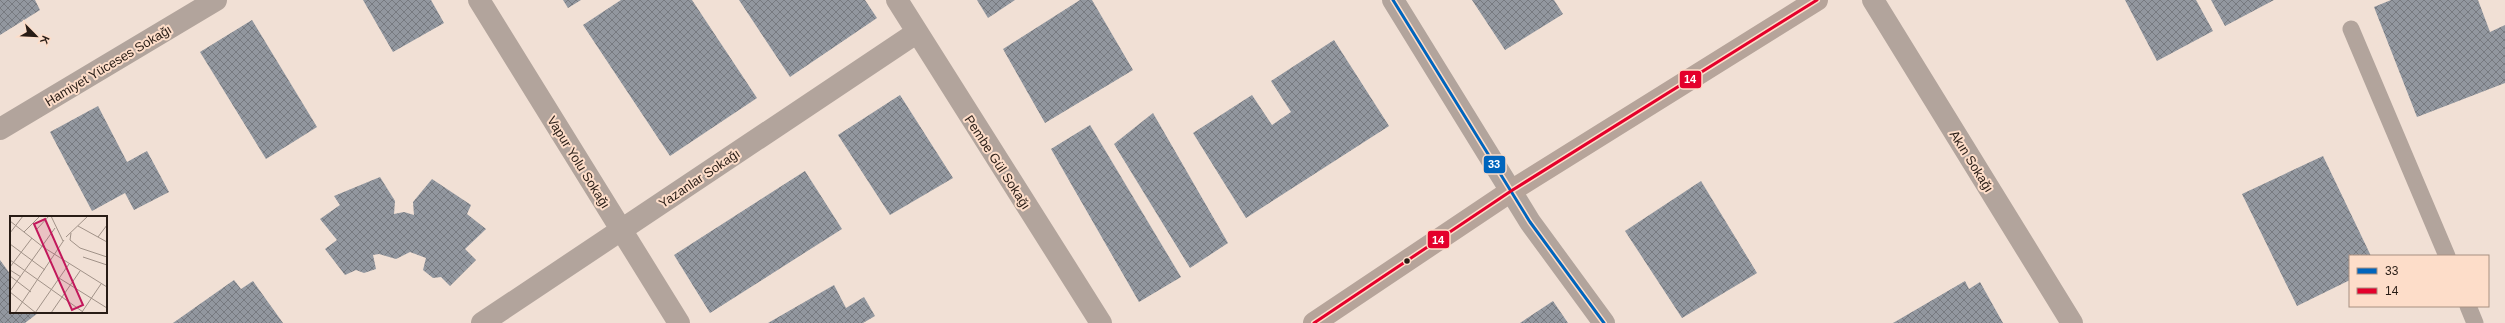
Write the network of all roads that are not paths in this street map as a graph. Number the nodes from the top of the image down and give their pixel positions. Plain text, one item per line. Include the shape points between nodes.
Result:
1 (216, 0) edge
2 (479, 0) edge
3 (897, 0) edge
4 (1394, 0) edge
5 (1816, 0) edge
6 (1873, 0) edge
7 (2350, 29) dead end
8 (916, 33) junction
9 (0, 129) edge
10 (1511, 191) junction
11 (621, 230) junction
12 (2447, 255) edge
13 (2468, 307) edge
14 (482, 323) edge
15 (679, 323) edge
16 (1101, 323) edge
17 (1314, 323) edge
18 (1604, 323) edge
19 (2072, 323) edge
20 (2475, 323) edge

1 - 9 street, Hamiyet Yüceses Sokağı
2 - 11 street, Vapur Yolu Sokağı
3 - 8 street, Pembe Gül Sokağı
4 - 10 street
5 - 10 main road
6 - 19 street, Akın Sokağı
7 - 12 lane
8 - 11 street, Yazanlar Sokağı
8 - 16 street, Pembe Gül Sokağı
10 - 17 main road
10 - 18 street via 1530,222
11 - 14 street, Yazanlar Sokağı
11 - 15 street, Vapur Yolu Sokağı
13 - 20 lane

